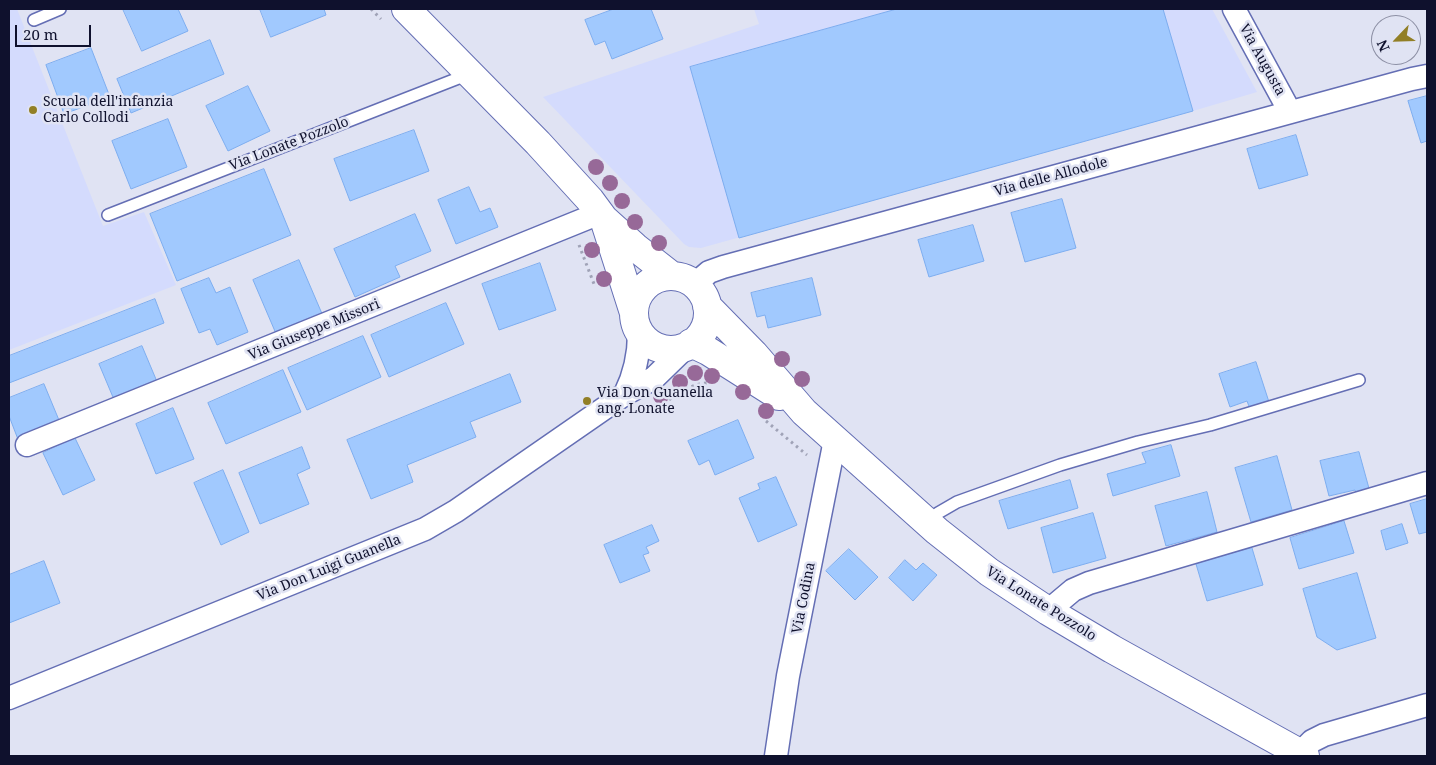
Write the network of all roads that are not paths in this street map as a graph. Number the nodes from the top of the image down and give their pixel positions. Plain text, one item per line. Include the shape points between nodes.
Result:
1 (60, 9) edge
2 (406, 9) edge
3 (1234, 9) edge
4 (34, 20) dead end
5 (1422, 72) edge
6 (470, 74) junction
7 (1290, 112) junction
8 (108, 215) dead end
9 (602, 216) junction
10 (691, 289) junction
11 (636, 323) junction
12 (688, 345) junction
13 (1359, 380) dead end
14 (625, 394) junction
15 (804, 412) junction
16 (835, 440) junction
17 (28, 445) dead end
18 (1427, 483) edge
19 (928, 523) junction
20 (1048, 611) junction
21 (9, 698) edge
22 (1427, 705) edge
23 (774, 755) edge
24 (1303, 755) edge

1 - 4 lane
2 - 6 street
3 - 7 street, Via Augusta
5 - 7 street, Via delle Allodole
6 - 8 lane, Via Lonate Pozzolo
6 - 9 street via 545,150
7 - 10 street, Via delle Allodole via 723,267 709,272
9 - 10 street via 635,247
9 - 11 street
9 - 17 street, Via Giuseppe Missori
10 - 11 street via 660,277 650,282 636,300
10 - 12 street via 708,318 704,330
10 - 15 street
11 - 12 street via 650,344 674,350
11 - 14 street via 636,367
12 - 14 street, Via Don Luigi Guanella via 654,378
12 - 15 street via 708,351
13 - 19 lane via 1210,425 1060,465 952,504
14 - 21 street, Via Don Luigi Guanella via 425,529
15 - 16 street, Via Lonate Pozzolo
16 - 19 street, Via Lonate Pozzolo
16 - 23 street, Via Codina
18 - 20 street via 1089,582 1073,590
19 - 20 street, Via Lonate Pozzolo via 989,572
20 - 24 street, Via Lonate Pozzolo
22 - 24 street via 1324,735 1312,741

